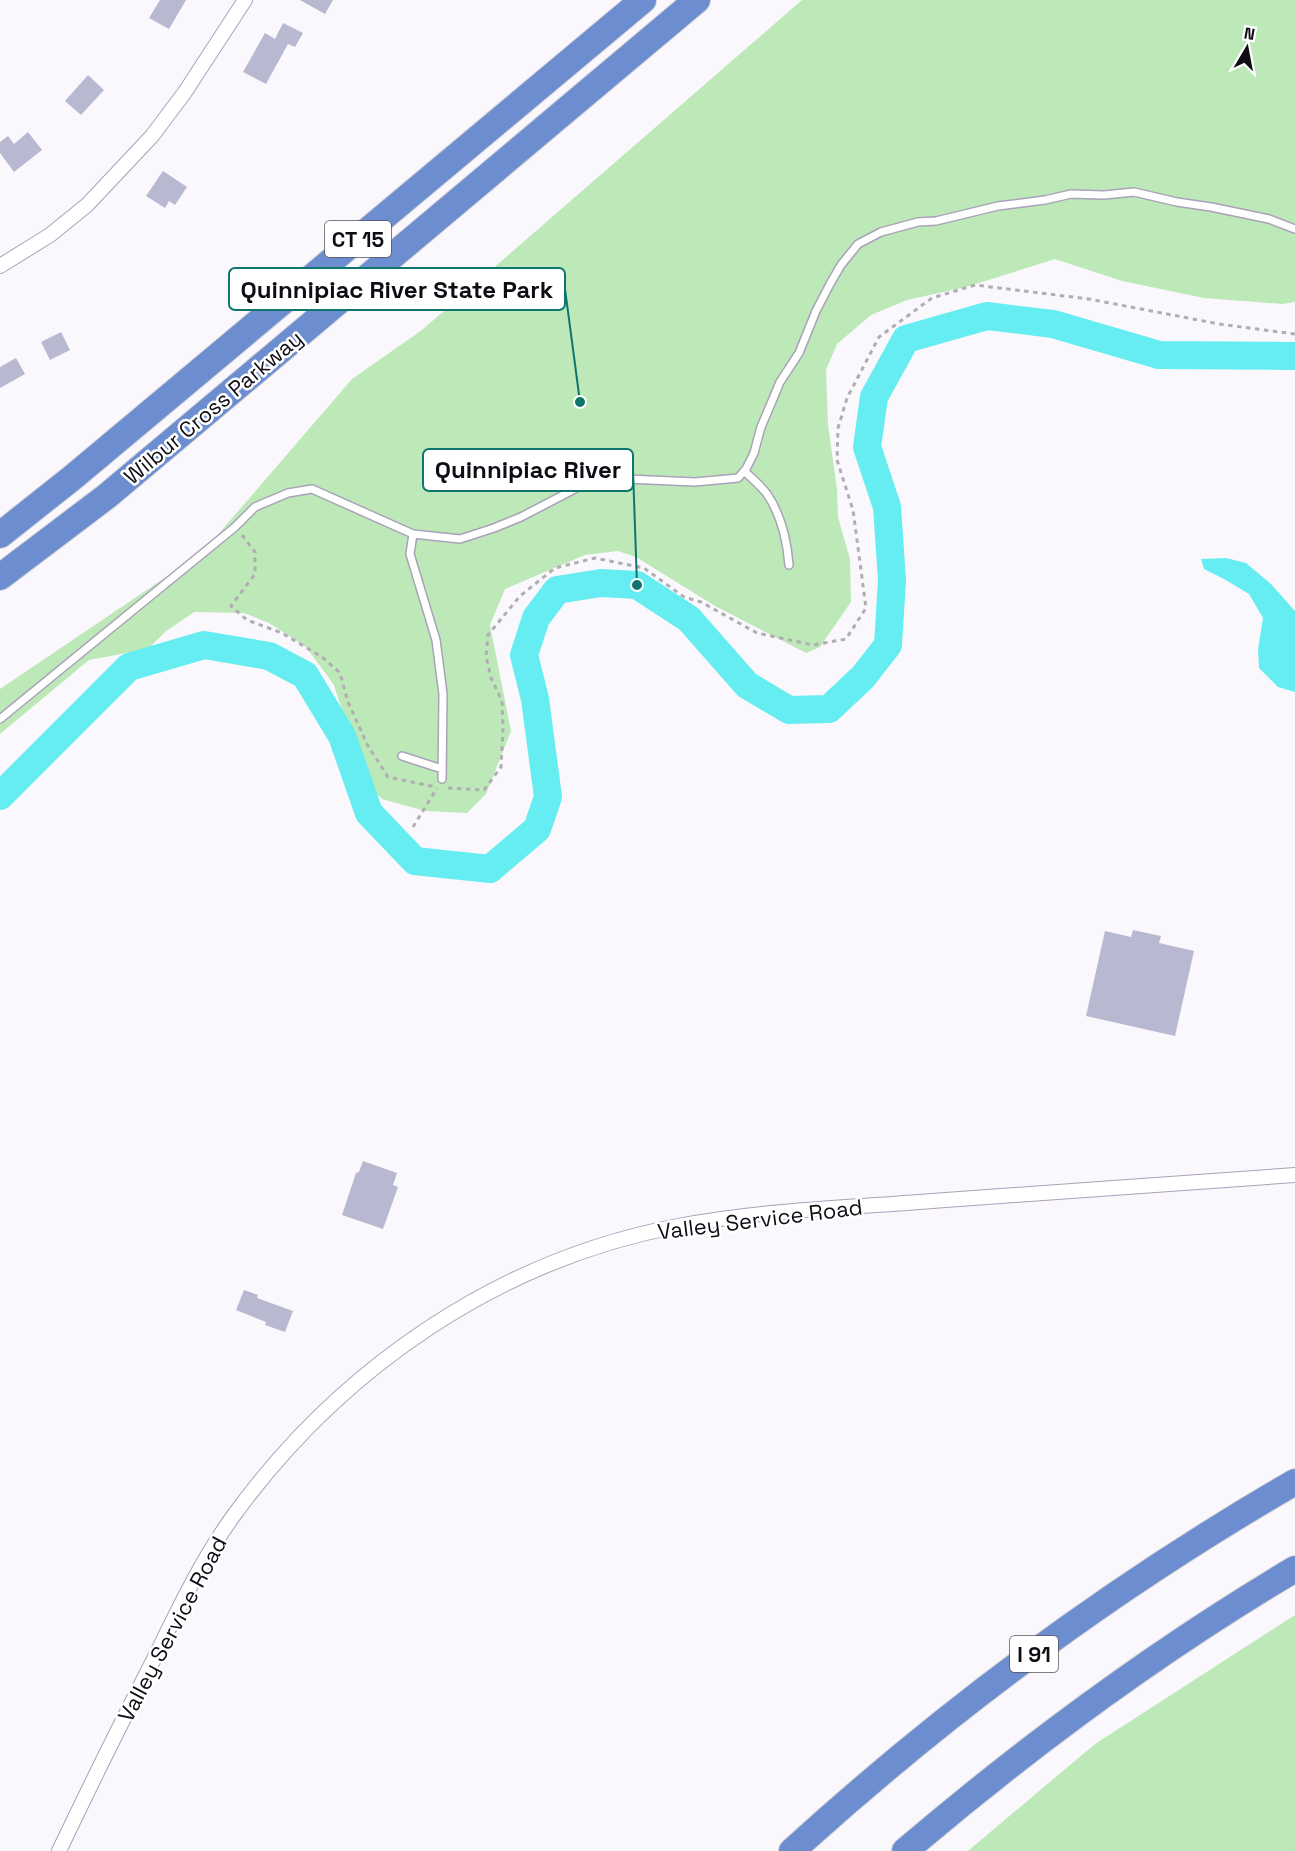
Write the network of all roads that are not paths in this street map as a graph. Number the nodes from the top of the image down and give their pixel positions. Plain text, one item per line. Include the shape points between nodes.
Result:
1 (244, 0) edge
2 (643, 0) edge
3 (697, 0) edge
4 (1295, 229) edge
5 (0, 266) edge
6 (744, 471) junction
7 (413, 534) junction
8 (0, 535) edge
9 (789, 565) dead end
10 (0, 577) edge
11 (0, 719) edge
12 (402, 756) dead end
13 (442, 769) junction
14 (442, 779) road end
15 (1295, 1175) edge
16 (1295, 1482) edge
17 (1295, 1569) edge
18 (58, 1851) edge
19 (792, 1851) edge
20 (905, 1851) edge

1 - 5 street via 152,136 87,205 50,235
2 - 8 highway, Wilbur Cross Parkway / CT 15
3 - 10 highway, Wilbur Cross Parkway / CT 15 via 107,496
4 - 6 lane via 1269,219 1134,192 1071,194 881,232 858,244 830,284 799,353 780,382
6 - 7 lane via 738,478 721,481 605,478 590,481 521,517 460,539
6 - 9 lane via 767,493 780,518
7 - 11 lane via 312,489 255,507
7 - 13 lane via 410,554 439,659 444,717
12 - 13 lane
13 - 14 lane
15 - 18 street, Valley Service Road via 702,1221 601,1245 532,1271 475,1299 409,1340 355,1382 307,1428 246,1500 196,1575
16 - 19 highway, I 91 via 1172,1558 1021,1664 898,1760
17 - 20 highway via 1214,1619 1076,1715

